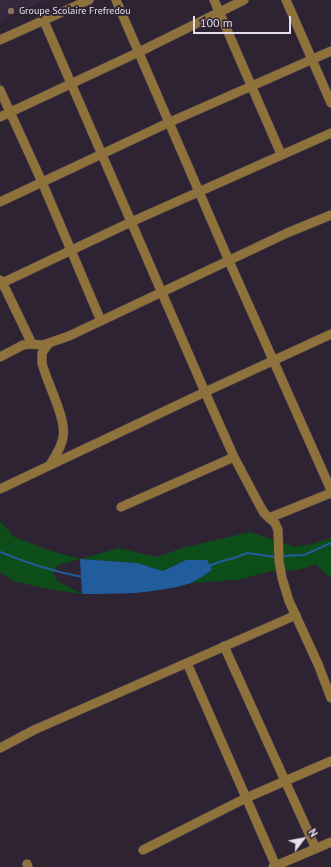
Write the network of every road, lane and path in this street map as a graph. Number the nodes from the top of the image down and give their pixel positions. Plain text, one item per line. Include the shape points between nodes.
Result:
1 (89, 0) edge
2 (116, 0) edge
3 (214, 0) edge
4 (244, 0) edge
5 (286, 0) edge
6 (219, 12) junction
7 (44, 21) junction
8 (0, 40) edge
9 (331, 51) edge
10 (139, 52) junction
11 (312, 59) junction
12 (72, 83) junction
13 (251, 87) junction
14 (0, 90) edge
15 (331, 103) edge
16 (10, 112) junction
17 (0, 117) edge
18 (170, 122) junction
19 (331, 132) edge
20 (102, 154) junction
21 (281, 154) junction
22 (42, 182) junction
23 (199, 192) junction
24 (0, 202) edge
25 (331, 216) edge
26 (131, 222) junction
27 (72, 250) junction
28 (229, 261) junction
29 (1, 282) edge
30 (161, 292) junction
31 (102, 321) junction
32 (331, 334) edge
33 (49, 343) junction
34 (32, 344) junction
35 (0, 356) edge
36 (274, 359) junction
37 (205, 392) junction
38 (234, 458) junction
39 (50, 465) junction
40 (0, 489) edge
41 (331, 491) edge
42 (121, 507) dead end
43 (269, 518) junction
44 (296, 614) junction
45 (224, 646) junction
46 (187, 663) junction
47 (331, 698) edge
48 (0, 748) edge
49 (331, 761) edge
50 (286, 781) junction
51 (246, 798) junction
52 (331, 842) edge
53 (316, 849) junction
54 (143, 850) dead end
55 (274, 866) edge

1 - 7 street
2 - 10 street
3 - 6 street
4 - 6 street
5 - 11 street
6 - 10 street
6 - 13 street
7 - 8 street
7 - 12 street
9 - 11 street
10 - 12 street
10 - 18 street
11 - 13 street
11 - 15 street
12 - 16 street
12 - 20 street
13 - 18 street
13 - 21 street
14 - 16 street
16 - 17 street
16 - 22 street
18 - 20 street
18 - 23 street
19 - 21 street
20 - 22 street
20 - 26 street
21 - 23 street
22 - 24 street
22 - 27 street
23 - 26 street
23 - 28 street
25 - 28 street
26 - 27 street
26 - 30 street
27 - 29 street
27 - 31 street
28 - 30 street
28 - 36 street
29 - 34 street
30 - 31 street
30 - 37 street
31 - 33 street
32 - 36 street
33 - 34 street
33 - 39 street via 42,353 42,363 64,435
34 - 35 street via 23,345
36 - 37 street
36 - 41 street
37 - 38 street
37 - 39 street
38 - 42 street
38 - 43 street
39 - 40 street
41 - 43 street
43 - 44 street via 278,530 282,578
44 - 45 street
44 - 47 street
45 - 46 street
45 - 50 street
46 - 48 street via 34,730
46 - 51 street
49 - 50 street
50 - 51 street
50 - 53 street
51 - 54 street
51 - 55 street
52 - 53 street
53 - 55 street

